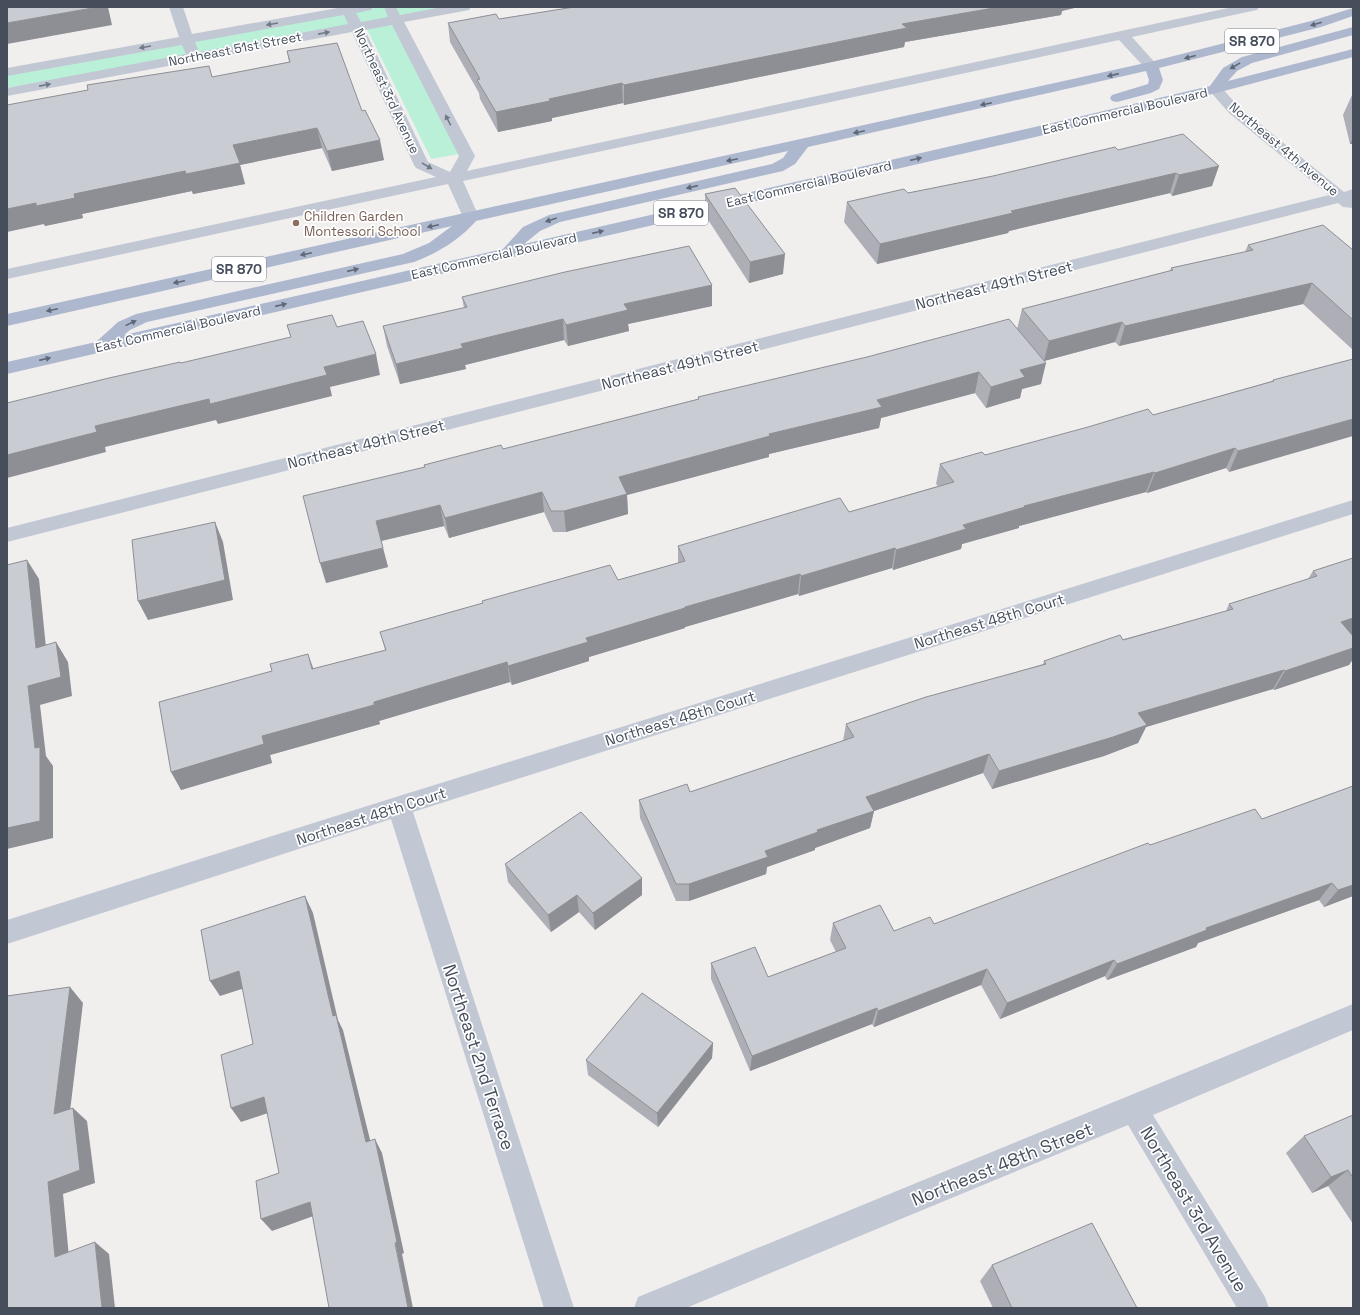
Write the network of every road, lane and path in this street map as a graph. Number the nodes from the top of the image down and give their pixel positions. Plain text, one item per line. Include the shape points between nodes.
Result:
1 (176, 7) edge
2 (366, 7) edge
3 (464, 7) edge
4 (1252, 7) edge
5 (348, 8) edge
6 (1353, 12) edge
7 (393, 13) edge
8 (357, 27) junction
9 (1353, 31) edge
10 (1122, 35) junction
11 (188, 39) junction
12 (1353, 53) edge
13 (193, 57) junction
14 (1151, 66) junction
15 (7, 72) edge
16 (1215, 89) junction
17 (7, 92) edge
18 (1104, 101) dead end
19 (961, 134) dead end
20 (802, 144) junction
21 (938, 154) junction
22 (454, 179) junction
23 (1349, 200) edge
24 (471, 217) junction
25 (510, 252) junction
26 (7, 274) edge
27 (7, 320) edge
28 (100, 347) junction
29 (7, 368) edge
30 (1353, 507) edge
31 (7, 535) edge
32 (399, 806) junction
33 (7, 932) edge
34 (1353, 1017) edge
35 (1134, 1109) junction
36 (559, 1308) edge
37 (649, 1308) edge
38 (1254, 1308) edge

1 - 11 street
2 - 5 street, Northeast 51st Street
3 - 7 street, Northeast 51st Street
4 - 10 street
5 - 8 street, Northeast 3rd Avenue
5 -> 11 street, Northeast 51st Street
6 -> 14 main road, SR 870 via 1316,24
7 - 8 street, Northeast 51st Street
22 -> 7 street via 467,156
13 -> 8 street, Northeast 51st Street
8 -> 22 street, Northeast 3rd Avenue via 422,165
9 -> 16 main road via 1235,64
10 - 14 street
10 - 22 street
11 - 13 street
11 -> 15 street, Northeast 51st Street
12 - 16 main road, East Commercial Boulevard / SR 870
17 -> 13 street, Northeast 51st Street
14 - 18 main road via 1156,80 1154,86
14 -> 20 main road, SR 870
16 - 21 main road, East Commercial Boulevard / SR 870
16 - 23 street, Northeast 4th Avenue via 1234,110
19 - 21 main road via 945,143
20 -> 24 main road, SR 870
20 -> 25 main road via 789,162 777,168 555,218 522,235
25 -> 21 main road, East Commercial Boulevard / SR 870
22 - 24 street
22 - 26 street
23 - 31 street, Northeast 49th Street
24 -> 27 main road, SR 870
28 -> 24 main road via 124,326 142,318 408,258 427,251 453,235
28 -> 25 main road, East Commercial Boulevard / SR 870
29 -> 28 main road, East Commercial Boulevard / SR 870
30 - 32 street, Northeast 48th Court
32 - 33 street, Northeast 48th Court
32 - 36 street, Northeast 2nd Terrace
34 - 35 street, Northeast 48th Street
35 - 37 street, Northeast 48th Street
35 - 38 street, Northeast 3rd Avenue

